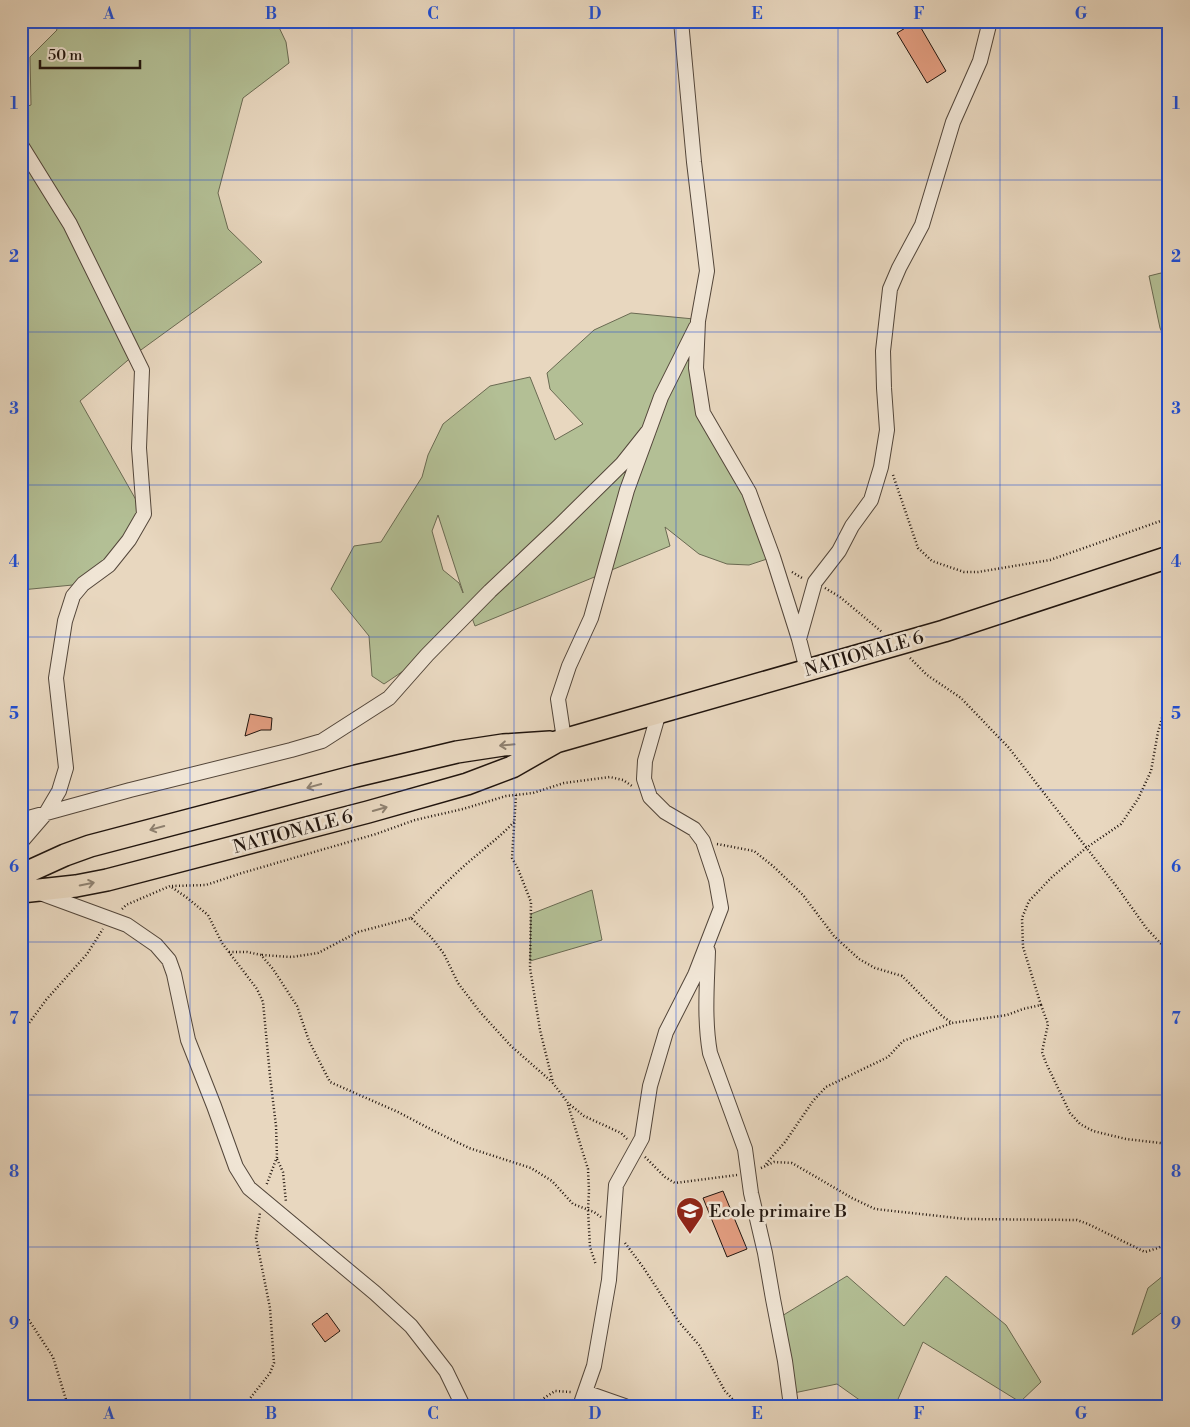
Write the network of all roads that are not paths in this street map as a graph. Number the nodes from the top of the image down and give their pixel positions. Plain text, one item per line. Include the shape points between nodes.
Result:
1 (681, 21) edge
2 (990, 21) edge
3 (21, 145) edge
4 (698, 321) junction
5 (649, 430) junction
6 (1169, 557) edge
7 (799, 639) junction
8 (807, 670) junction
9 (659, 712) junction
10 (560, 740) junction
11 (46, 813) junction
12 (21, 820) edge
13 (21, 842) edge
14 (26, 886) edge
15 (708, 940) junction
16 (585, 1392) junction
17 (463, 1406) edge
18 (580, 1406) edge
19 (625, 1406) edge
20 (791, 1406) edge

1 - 4 street via 707,271
2 - 7 street via 980,61 953,122 922,225 890,289 883,351 887,430 871,500 815,582
3 - 11 street via 70,224 142,370 139,448 144,514 130,540 109,565 83,584 73,596 65,621 56,678 66,768 59,791
4 - 5 street via 661,396
4 - 7 street via 696,368 703,413 749,492
5 - 10 street via 626,490 591,618 568,666 558,699
5 - 11 street via 622,464 483,598 389,698 322,741
6 - 8 main road, NATIONALE 6 via 944,631
7 - 8 street
8 - 9 main road, NATIONALE 6
9 - 10 main road, NATIONALE 6
9 - 15 street via 644,779 650,797 665,812 694,829 703,841 721,908
14 -> 10 main road, NATIONALE 6 via 76,886 107,880 368,812 467,784 512,767
10 -> 14 main road, NATIONALE 6 via 457,752 90,846 66,855
11 - 12 street
11 - 13 street
14 - 17 street via 127,925 169,960 188,1040 236,1167 248,1188 411,1326 446,1371
15 - 16 street via 695,975 666,1032 650,1086 642,1138 616,1185 608,1285 594,1366
15 - 20 street via 707,1038 745,1149
16 - 18 street
16 - 19 street

